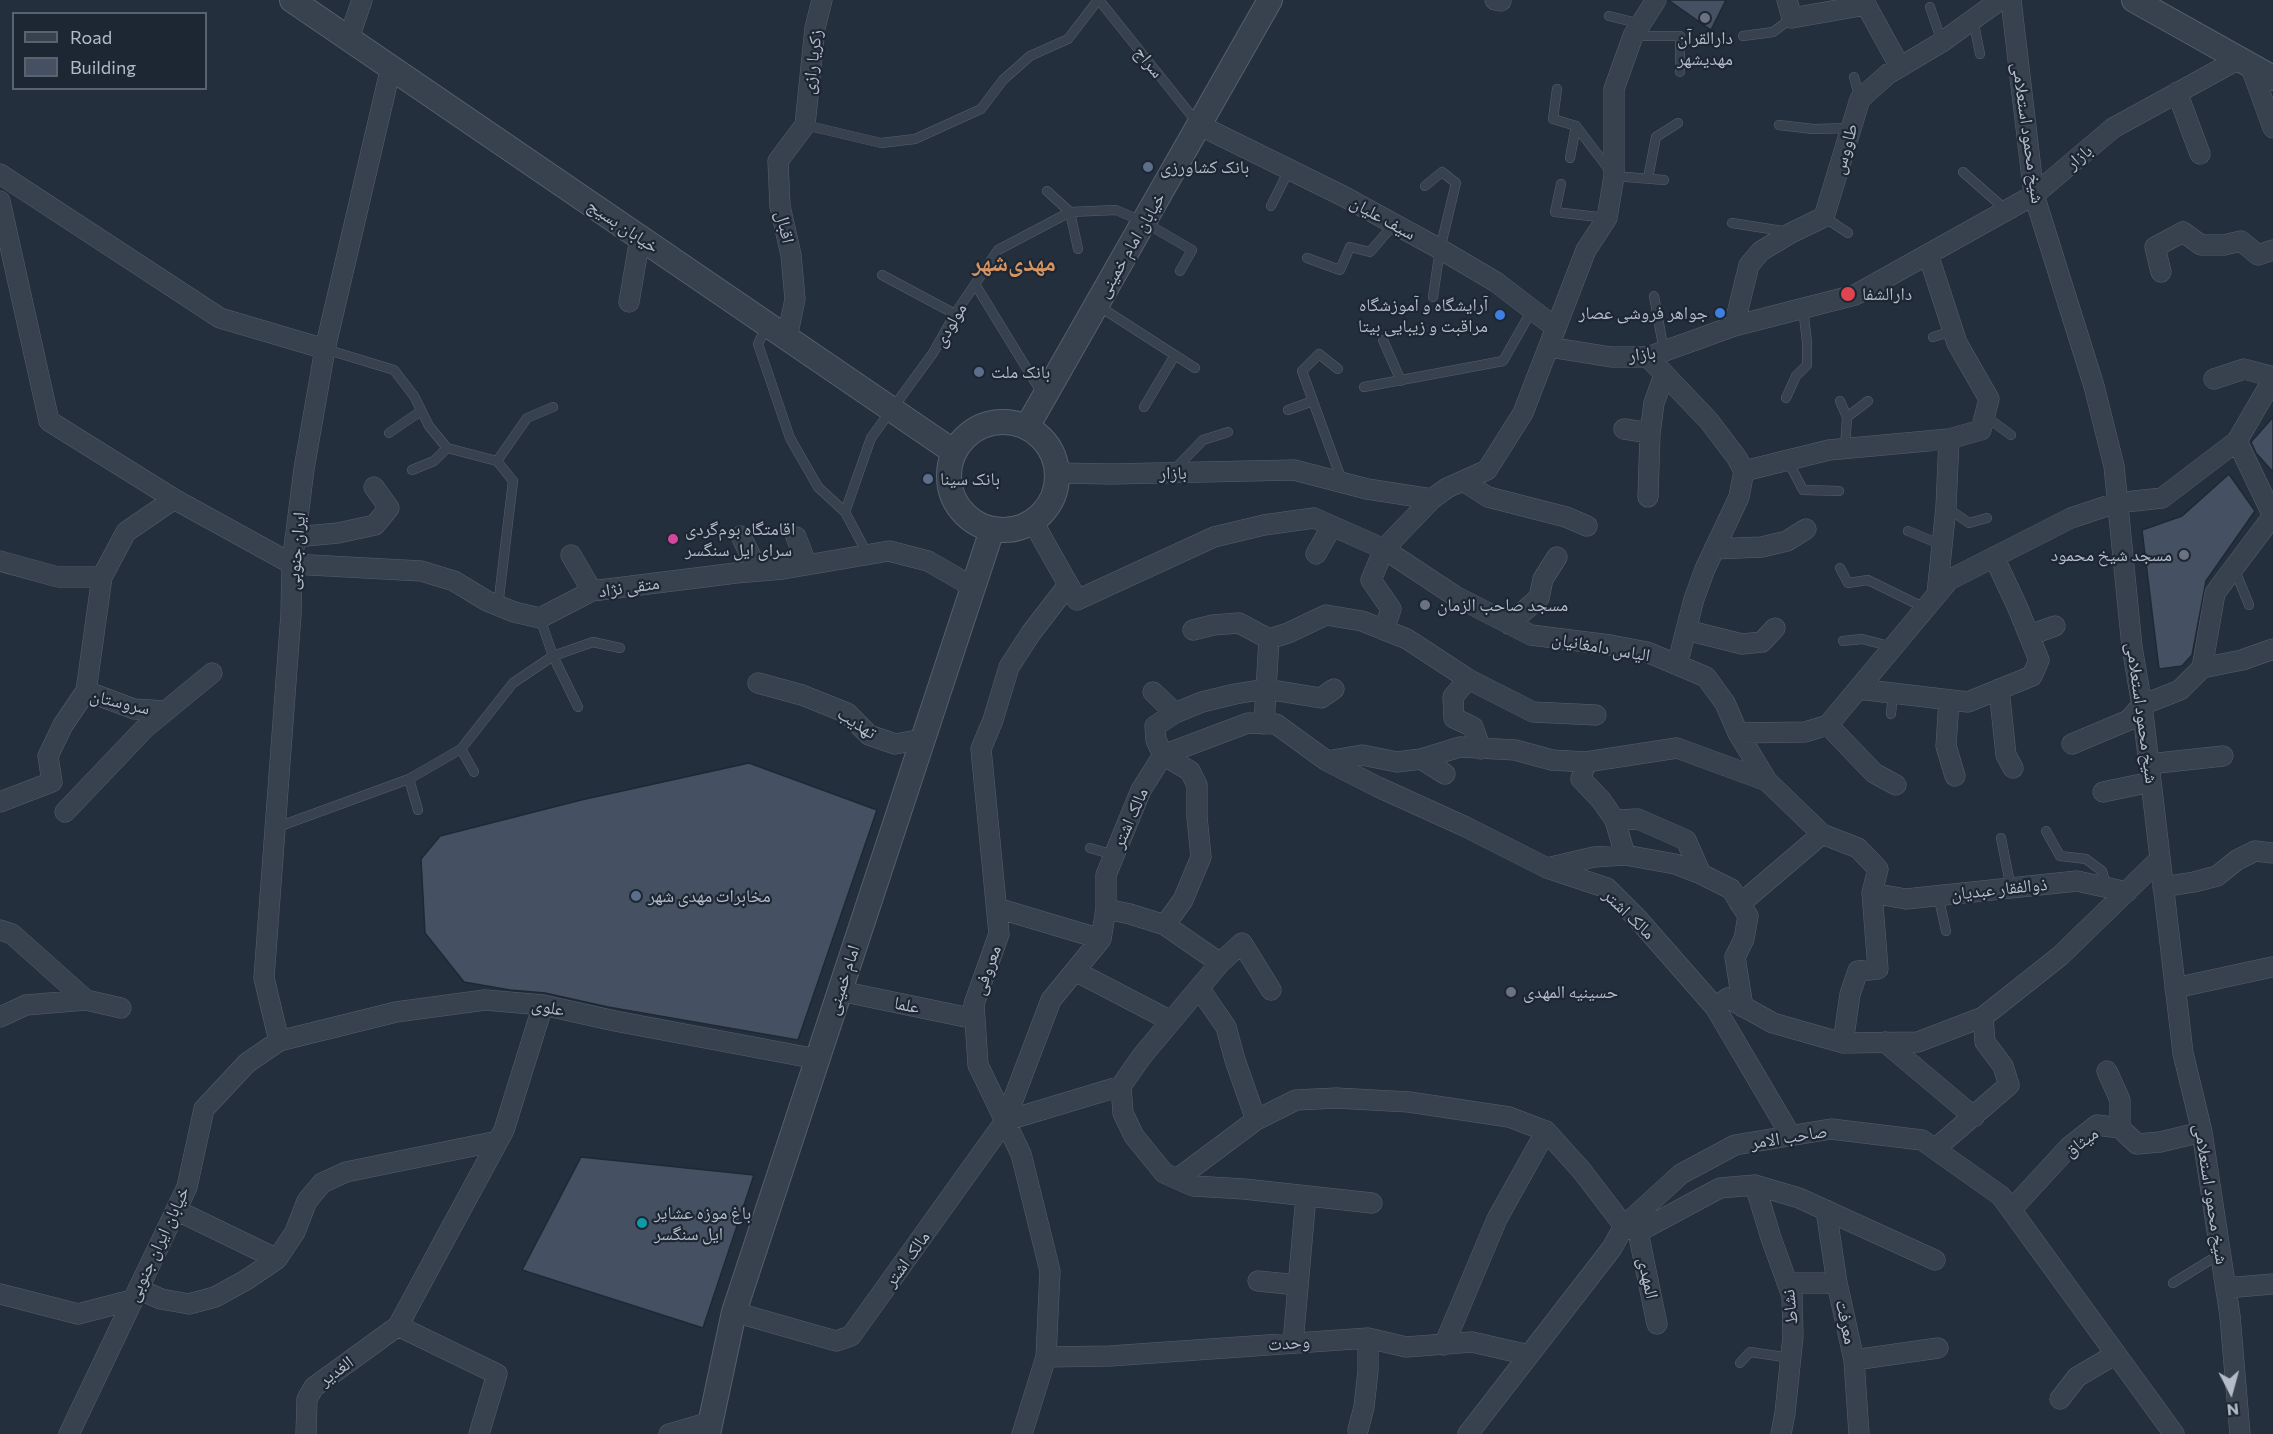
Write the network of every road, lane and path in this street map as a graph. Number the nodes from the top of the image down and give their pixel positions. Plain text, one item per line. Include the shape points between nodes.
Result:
1 (292, 0) edge
2 (362, 0) edge
3 (822, 0) edge
4 (1099, 0) edge
5 (1270, 0) edge
6 (1656, 0) edge
7 (2000, 0) edge
8 (2011, 0) edge
9 (2134, 0) edge
10 (1867, 2) edge
11 (1930, 7) dead end
12 (1789, 9) edge
13 (1608, 15) dead end
14 (1973, 19) junction
15 (1637, 30) junction
16 (1743, 36) dead end
17 (349, 38) junction
18 (1942, 42) junction
19 (1980, 54) dead end
20 (2244, 62) junction
21 (1900, 67) junction
22 (392, 68) junction
23 (1680, 72) dead end
24 (1854, 77) dead end
25 (2273, 78) edge
26 (1557, 89) dead end
27 (2177, 92) junction
28 (1860, 99) junction
29 (1678, 123) dead end
30 (805, 125) junction
31 (1199, 125) junction
32 (1779, 125) dead end
33 (1576, 126) junction
34 (1851, 128) junction
35 (2273, 128) edge
36 (2200, 154) dead end
37 (1570, 158) dead end
38 (1289, 170) junction
39 (1963, 172) dead end
40 (0, 174) edge
41 (1614, 176) junction
42 (1647, 178) junction
43 (1664, 180) dead end
44 (1561, 184) dead end
45 (1425, 186) dead end
46 (1047, 191) dead end
47 (2034, 195) junction
48 (0, 201) edge
49 (1271, 206) dead end
50 (2006, 210) junction
51 (1070, 212) junction
52 (1824, 217) junction
53 (1607, 218) junction
54 (1144, 222) junction
55 (1732, 223) dead end
56 (1394, 224) junction
57 (1791, 233) junction
58 (1848, 233) dead end
59 (640, 238) junction
60 (1078, 249) dead end
61 (1440, 249) junction
62 (2273, 250) edge
63 (1928, 254) junction
64 (1307, 258) dead end
65 (1180, 271) dead end
66 (2161, 272) dead end
67 (882, 275) dead end
68 (975, 284) junction
69 (1654, 296) dead end
70 (1433, 297) dead end
71 (629, 302) dead end
72 (1096, 305) junction
73 (1803, 309) junction
74 (1533, 310) junction
75 (955, 314) junction
76 (1734, 326) junction
77 (1556, 328) junction
78 (777, 331) junction
79 (1953, 331) junction
80 (1933, 337) dead end
81 (1383, 340) dead end
82 (1549, 347) junction
83 (325, 349) junction
84 (1656, 354) junction
85 (1175, 355) junction
86 (1195, 368) dead end
87 (1338, 369) dead end
88 (1664, 375) junction
89 (2273, 378) edge
90 (2214, 379) dead end
91 (1401, 381) junction
92 (1364, 387) dead end
93 (1044, 397) junction
94 (1786, 398) dead end
95 (1313, 401) junction
96 (1840, 401) dead end
97 (1868, 401) dead end
98 (553, 407) dead end
99 (1144, 407) dead end
100 (1288, 410) dead end
101 (421, 411) junction
102 (893, 411) junction
103 (1985, 416) junction
104 (1847, 417) junction
105 (1027, 427) junction
106 (1624, 429) dead end
107 (1228, 432) dead end
108 (389, 433) dead end
109 (1650, 433) junction
110 (2011, 435) dead end
111 (1949, 439) junction
112 (2237, 441) junction
113 (447, 447) junction
114 (1845, 449) junction
115 (954, 452) junction
116 (497, 461) junction
117 (1788, 461) junction
118 (412, 470) dead end
119 (1744, 471) junction
120 (1057, 473) junction
121 (1171, 473) junction
122 (1463, 481) junction
123 (1343, 483) junction
124 (374, 487) dead end
125 (1839, 491) dead end
126 (1648, 497) dead end
127 (174, 499) junction
128 (1432, 499) junction
129 (2116, 503) junction
130 (1946, 507) junction
131 (846, 512) junction
132 (2273, 517) edge
133 (1987, 518) dead end
134 (1033, 522) junction
135 (1332, 526) junction
136 (1587, 526) dead end
137 (1806, 529) dead end
138 (992, 530) junction
139 (1908, 531) dead end
140 (741, 536) dead end
141 (295, 537) junction
142 (796, 537) dead end
143 (1942, 545) junction
144 (1384, 549) junction
145 (1714, 549) junction
146 (571, 555) dead end
147 (867, 555) junction
148 (1316, 555) dead end
149 (1557, 557) dead end
150 (1994, 557) junction
151 (0, 561) edge
152 (292, 564) junction
153 (807, 565) junction
154 (1840, 568) dead end
155 (2234, 568) junction
156 (758, 571) junction
157 (102, 577) junction
158 (973, 587) junction
159 (592, 591) junction
160 (1072, 593) junction
161 (1931, 601) junction
162 (2249, 605) dead end
163 (498, 606) junction
164 (540, 618) junction
165 (1509, 624) junction
166 (2055, 626) dead end
167 (1775, 628) dead end
168 (1193, 630) dead end
169 (1384, 630) junction
170 (1686, 630) junction
171 (2030, 635) junction
172 (1269, 639) junction
173 (1843, 641) dead end
174 (1893, 647) junction
175 (620, 648) dead end
176 (2271, 655) edge
177 (553, 656) junction
178 (1677, 665) junction
179 (2202, 668) junction
180 (212, 673) dead end
181 (1468, 679) junction
182 (758, 682) dead end
183 (1858, 688) junction
184 (1266, 689) junction
185 (1334, 689) dead end
186 (1999, 689) junction
187 (86, 691) junction
188 (1153, 692) dead end
189 (1893, 693) junction
190 (1949, 700) junction
191 (2142, 705) junction
192 (578, 707) dead end
193 (166, 711) junction
194 (1175, 713) junction
195 (1891, 714) dead end
196 (1596, 715) dead end
197 (1264, 724) junction
198 (1828, 725) junction
199 (1738, 733) junction
200 (922, 739) junction
201 (2072, 744) dead end
202 (461, 749) junction
203 (1481, 749) junction
204 (1163, 755) junction
205 (2223, 756) dead end
206 (1421, 759) junction
207 (1326, 761) junction
208 (1586, 762) junction
209 (2013, 768) dead end
210 (474, 772) dead end
211 (2150, 773) junction
212 (1445, 774) dead end
213 (1955, 776) dead end
214 (409, 779) junction
215 (1767, 781) junction
216 (1896, 785) dead end
217 (2103, 792) dead end
218 (0, 802) edge
219 (418, 810) dead end
220 (65, 812) dead end
221 (1615, 820) junction
222 (275, 828) junction
223 (2046, 831) dead end
224 (1822, 834) junction
225 (2001, 838) dead end
226 (1090, 848) dead end
227 (2273, 853) edge
228 (1114, 855) junction
229 (1625, 855) junction
230 (2160, 859) junction
231 (1547, 868) junction
232 (1701, 874) junction
233 (2163, 886) junction
234 (2010, 888) junction
235 (2106, 888) junction
236 (2127, 892) junction
237 (1872, 893) junction
238 (1938, 895) junction
239 (1740, 904) junction
240 (997, 908) junction
241 (1106, 909) junction
242 (1165, 925) junction
243 (0, 930) edge
244 (1946, 931) dead end
245 (1101, 939) junction
246 (1220, 963) junction
247 (2272, 967) edge
248 (1075, 971) junction
249 (1199, 987) junction
250 (2175, 988) junction
251 (1271, 990) dead end
252 (840, 991) junction
253 (86, 1000) junction
254 (543, 1005) junction
255 (1715, 1007) junction
256 (1743, 1007) junction
257 (121, 1008) dead end
258 (0, 1017) edge
259 (1983, 1017) junction
260 (975, 1020) junction
261 (1171, 1021) junction
262 (279, 1041) junction
263 (1885, 1042) junction
264 (1843, 1043) junction
265 (817, 1059) junction
266 (2107, 1071) dead end
267 (1121, 1086) junction
268 (1974, 1117) junction
269 (1256, 1120) junction
270 (1005, 1121) junction
271 (2120, 1128) junction
272 (1546, 1131) junction
273 (2202, 1132) junction
274 (1791, 1136) junction
275 (498, 1141) junction
276 (1935, 1149) junction
277 (1177, 1179) junction
278 (1755, 1185) junction
279 (1306, 1196) junction
280 (1372, 1203) dead end
281 (176, 1210) junction
282 (1826, 1210) junction
283 (2011, 1210) junction
284 (1631, 1229) junction
285 (2220, 1254) junction
286 (277, 1259) junction
287 (1935, 1260) dead end
288 (1258, 1281) dead end
289 (1788, 1283) junction
290 (1838, 1283) junction
291 (2173, 1283) dead end
292 (2273, 1283) edge
293 (1298, 1285) junction
294 (2226, 1288) junction
295 (0, 1294) edge
296 (135, 1294) junction
297 (734, 1312) junction
298 (1657, 1324) dead end
299 (398, 1326) junction
300 (1368, 1338) junction
301 (1293, 1343) junction
302 (1444, 1345) junction
303 (1938, 1348) dead end
304 (2116, 1354) junction
305 (1529, 1355) junction
306 (1046, 1357) junction
307 (1791, 1358) junction
308 (1854, 1360) junction
309 (1740, 1363) dead end
310 (2060, 1399) dead end
311 (709, 1428) edge
312 (1358, 1430) dead end
313 (2172, 1433) edge
314 (69, 1434) edge
315 (306, 1434) edge
316 (479, 1434) edge
317 (669, 1434) edge
318 (1022, 1434) edge
319 (1468, 1434) edge
320 (1781, 1434) edge
321 (1859, 1434) edge
322 (2240, 1434) edge

1 - 17 street, خیابان بسیج
2 - 17 street
3 - 30 street, زکریا رازی via 815,28
4 - 30 lane via 1068,39 1030,56 1003,80 981,109 915,140 881,143
4 - 31 lane, سراج
5 - 31 street, خیابان امام خمینی
6 - 15 street
7 - 14 street, طاووس
8 - 47 street, شیخ محمود استعلامی
9 - 20 street
10 - 12 street
10 - 21 street
11 - 18 lane
12 - 16 lane via 1773,32
13 - 15 lane
14 - 18 street, طاووس
14 - 19 lane
15 - 23 lane via 1680,36
15 - 41 street via 1614,89
17 - 22 street, خیابان بسیج
18 - 21 street, طاووس
20 - 25 street
20 - 27 street, بازار
20 - 35 street
21 - 28 street, طاووس
22 - 59 street, خیابان بسیج
22 - 83 street, ایران جنوبی
24 - 28 lane
26 - 33 lane via 1553,119
27 - 36 street
27 - 47 street, بازار via 2113,128
28 - 34 street, طاووس
29 - 42 lane via 1656,138
30 - 78 street, اقبال via 778,161 780,206 791,255 795,299
31 - 38 street, سیف علیان
31 - 54 street, خیابان امام خمینی
32 - 34 lane
33 - 37 lane
33 - 41 lane
34 - 52 street, طاووس
38 - 49 lane
38 - 56 street, سیف علیان
39 - 50 lane
40 - 83 street via 220,318
41 - 42 lane
41 - 53 street
42 - 43 lane
44 - 53 lane via 1555,212
45 - 61 lane via 1442,172 1456,183
46 - 51 lane
47 - 50 street, بازار
47 - 129 street, شیخ محمود استعلامی via 2094,386 2114,466
48 - 127 street via 49,421
50 - 63 street, بازار
51 - 54 lane, مولودی via 1116,210
51 - 60 lane
51 - 68 lane, مولودی via 998,250
52 - 57 street
52 - 58 lane
53 - 77 street via 1586,250
54 - 65 lane, مولودی via 1192,250
54 - 72 street, خیابان امام خمینی
55 - 57 lane
56 - 61 street, سیف علیان
56 - 64 lane via 1370,252 1350,247 1340,270
57 - 76 street via 1761,251 1749,266
59 - 71 street
59 - 78 street, خیابان بسیج
61 - 70 lane
61 - 74 street, سیف علیان via 1496,282
62 - 66 street via 2258,255 2241,241 2201,245 2183,232 2155,247
63 - 73 street, بازار via 1855,295
63 - 79 street
67 - 75 lane
68 - 75 lane, مولودی
68 - 93 lane
69 - 84 lane
72 - 85 lane
72 - 93 street, خیابان امام خمینی
73 - 76 street, بازار
73 - 94 lane via 1807,365 1796,376
74 - 77 street, سیف علیان
74 - 91 lane via 1503,362
75 - 102 lane, مولودی
76 - 84 street, بازار
77 - 82 street
78 - 102 street, خیابان بسیج
78 - 131 lane via 758,344 790,438 818,487
79 - 80 lane
79 - 103 street via 1989,399
81 - 91 lane
82 - 84 street, بازار via 1611,357
82 - 122 street via 1523,413 1487,470
83 - 101 lane via 394,370
83 - 141 street, ایران جنوبی
84 - 88 street
85 - 86 lane
85 - 99 lane
87 - 95 lane via 1319,354 1302,371
88 - 109 street via 1654,403
88 - 119 street via 1709,422
89 - 90 street via 2244,369
89 - 112 street
91 - 92 lane
93 - 105 street, خیابان امام خمینی
95 - 100 lane
95 - 123 lane
96 - 104 lane
97 - 104 lane
98 - 116 lane via 527,418
101 - 108 lane
101 - 113 lane
102 - 115 street, خیابان بسیج
102 - 131 lane, مولودی via 872,438
103 - 110 lane
103 - 111 street via 1981,430
104 - 114 lane
105 - 115 street via 985,424 962,440
105 - 120 street via 1048,446
106 - 109 street
107 - 121 lane via 1203,440
109 - 126 street
111 - 114 street
111 - 130 street
112 - 129 street via 2162,498
112 - 132 street
113 - 116 lane
113 - 118 lane via 434,461
114 - 117 street
115 - 138 street via 948,472 951,494 966,517
116 - 163 lane via 513,481
117 - 119 street
117 - 125 lane via 1803,490
119 - 145 street via 1739,497
120 - 121 street, بازار
120 - 134 street via 1052,500
121 - 123 street, بازار via 1294,470
122 - 128 street
122 - 136 street via 1488,497
123 - 128 street, بازار
124 - 141 street via 389,508 375,525
127 - 152 street
127 - 157 street via 126,532
128 - 144 street
129 - 150 street via 2071,518
129 - 191 street, شیخ محمود استعلامی
130 - 133 lane via 1969,523
130 - 143 street
131 - 147 lane
132 - 155 street
134 - 138 street via 1006,531
134 - 160 street
135 - 144 street, الیاس دامغانیان
135 - 148 street
135 - 160 street, الیاس دامغانیان via 1314,518 1214,537
137 - 145 street via 1787,542
138 - 158 street, امام خمینی
139 - 143 lane
140 - 156 street
141 - 152 street, ایران جنوبی
142 - 153 street
143 - 161 street
144 - 165 street, الیاس دامغانیان via 1455,596
144 - 169 street via 1371,580 1391,609
145 - 170 street
146 - 159 street
147 - 153 street, متقی نژاد
147 - 158 street, متقی نژاد via 889,551 928,561
149 - 165 street via 1543,579 1539,598
150 - 161 street via 1949,580
150 - 171 street
151 - 157 street via 58,577
152 - 163 street via 421,571 454,581
152 - 222 street, ایران جنوبی
153 - 156 street, متقی نژاد
154 - 161 lane via 1848,583 1868,580
155 - 162 lane
155 - 179 street via 2215,593
156 - 159 street, متقی نژاد
157 - 187 street
158 - 200 street, امام خمینی
159 - 164 street, متقی نژاد
160 - 240 street, معروفی via 1032,633 1009,667 981,749
161 - 174 street
163 - 164 street
164 - 177 lane
165 - 178 street, الیاس دامغانیان via 1531,635 1647,652
166 - 171 street
167 - 170 street via 1762,642 1742,644
168 - 172 street via 1239,623
169 - 172 street via 1362,621 1326,615
169 - 181 street via 1407,639
170 - 178 street
171 - 186 street via 2039,660 2032,676
172 - 184 street
173 - 174 lane via 1862,639
174 - 183 street
175 - 177 lane via 593,642
176 - 179 street
177 - 192 lane
177 - 202 lane via 513,683
178 - 199 street, الیاس دامغانیان via 1706,676 1725,703
179 - 191 street via 2180,690
180 - 193 street
181 - 196 street via 1533,712
181 - 203 street via 1453,697 1454,718 1473,727
182 - 200 street, تهذیب via 847,713 869,735 895,744
183 - 189 street
183 - 198 street
184 - 185 street via 1321,698
184 - 194 street via 1202,702
184 - 197 street
186 - 190 street via 1968,702
186 - 209 street via 2006,755
187 - 193 street, سروستان via 134,709
187 - 218 street, سروستان via 48,756 52,782
188 - 194 street
189 - 190 street
189 - 195 lane
190 - 213 street via 1946,746
191 - 201 street via 2129,720
191 - 211 street, شیخ محمود استعلامی
193 - 220 street
194 - 204 street via 1155,726
197 - 204 street, مالک اشتر via 1248,723
197 - 207 street, مالک اشتر via 1276,724
198 - 199 street via 1805,732
198 - 216 street via 1874,773
199 - 215 street, الیاس دامغانیان
200 - 252 street, امام خمینی
202 - 210 lane
202 - 214 lane
203 - 206 street via 1460,747
203 - 208 street via 1515,750 1552,760
204 - 228 street, مالک اشتر via 1141,790
204 - 242 street via 1190,771 1197,785 1201,856 1184,900
205 - 211 street
206 - 207 street via 1397,762 1362,755
206 - 212 street
207 - 231 street, مالک اشتر
208 - 215 street via 1677,748
208 - 221 street via 1581,779
211 - 217 street
211 - 230 street, شیخ محمود استعلامی
214 - 219 lane
214 - 222 lane
215 - 224 street, الیاس دامغانیان
221 - 229 street
221 - 232 street via 1638,819 1686,840
222 - 262 street, ایران جنوبی via 264,978
223 - 235 lane via 2060,856 2086,859 2102,871
224 - 237 street, الیاس دامغانیان via 1858,848 1878,869
224 - 239 street
225 - 234 lane
226 - 228 lane
227 - 233 street via 2255,851 2217,876
228 - 241 street, مالک اشتر via 1106,875
229 - 231 street via 1594,857
229 - 232 street via 1675,864
230 - 233 street, شیخ محمود استعلامی
230 - 236 street
231 - 255 street, مالک اشتر via 1607,888
232 - 239 street via 1731,889
233 - 250 street, شیخ محمود استعلامی
234 - 235 street, ذوالفقار عبدیان via 2077,881
234 - 238 street, ذوالفقار عبدیان
235 - 236 street, ذوالفقار عبدیان
236 - 259 street via 2060,956
237 - 238 street, ذوالفقار عبدیان via 1906,899
237 - 264 street, الیاس دامغانیان via 1878,969 1857,971
238 - 244 lane
239 - 256 street via 1748,916 1744,939 1735,957
240 - 245 street
240 - 260 street, معروفی via 999,934 975,1004
241 - 242 street
241 - 245 street, مالک اشتر
242 - 246 street
243 - 253 street via 12,934
245 - 248 street, مالک اشتر
246 - 249 street
246 - 251 street via 1242,943
247 - 250 street
248 - 261 street
248 - 270 street, مالک اشتر via 1051,1000
249 - 261 street
249 - 269 street via 1226,1027
250 - 273 street, شیخ محمود استعلامی via 2183,1053
252 - 260 street, علما
252 - 265 street, امام خمینی
253 - 257 street
253 - 258 street via 26,1005
254 - 262 street, علوی via 485,1000 396,1012
254 - 265 street, علوی
254 - 275 street
255 - 256 street via 1728,998
255 - 274 street, مالک اشتر
256 - 264 street via 1773,1023
259 - 263 street via 1918,1042
259 - 268 street via 1985,1042 2003,1066 2009,1085
260 - 270 street, معروفی via 978,1065
261 - 267 street
262 - 281 street, خیابان ایران جنوبی via 247,1064 204,1109 187,1187
263 - 264 street
263 - 268 street
265 - 297 street, امام خمینی
266 - 271 street via 2120,1100
267 - 270 street
267 - 277 street via 1123,1113 1134,1136 1164,1173
268 - 276 street
269 - 272 street via 1296,1100 1336,1098 1409,1102 1509,1117
269 - 277 street
270 - 297 street, مالک اشتر via 851,1336 836,1341
270 - 306 street, معروفی via 1021,1154 1050,1271
271 - 273 street, میثاق via 2137,1144
271 - 283 street, میثاق via 2097,1125 2069,1147
272 - 284 street
272 - 302 street via 1497,1219
273 - 285 street, شیخ محمود استعلامی
274 - 276 street, صاحب الامر via 1831,1129 1922,1140
274 - 284 street, صاحب الامر via 1735,1145 1681,1174
275 - 286 street via 346,1172 322,1183 307,1201 295,1232
275 - 299 street
276 - 283 street, صاحب الامر via 2001,1196
277 - 279 street via 1192,1186
278 - 282 street
278 - 284 street via 1720,1188
278 - 289 street, نشاط
279 - 280 street
279 - 293 street
281 - 286 street
281 - 296 street, خیابان ایران جنوبی
282 - 287 street
282 - 290 street, معرفت
283 - 304 street, صاحب الامر
284 - 298 street, المهدی
284 - 305 street, صاحب الامر
285 - 291 lane
285 - 294 street, شیخ محمود استعلامی
286 - 296 street via 214,1297 189,1304
288 - 293 street
289 - 290 street
289 - 307 street, نشاط via 1792,1296
290 - 308 street, معرفت
292 - 294 street
293 - 301 street
294 - 322 street, شیخ محمود استعلامی
295 - 296 street via 78,1314
296 - 314 street, خیابان ایران جنوبی
297 - 311 street, امام خمینی
299 - 315 street, الغدیر via 314,1387 307,1399
299 - 316 street via 497,1374
300 - 301 street, وحدت
300 - 302 street, وحدت via 1406,1347
300 - 312 street via 1368,1371
301 - 306 street, وحدت
302 - 305 street, وحدت via 1472,1342
303 - 308 street
304 - 310 street via 2077,1377
304 - 313 street, صاحب الامر
305 - 319 street, صاحب الامر
306 - 318 street, معروفی
307 - 309 lane via 1750,1352
307 - 320 street, نشاط
308 - 321 street, معرفت
311 - 317 street

